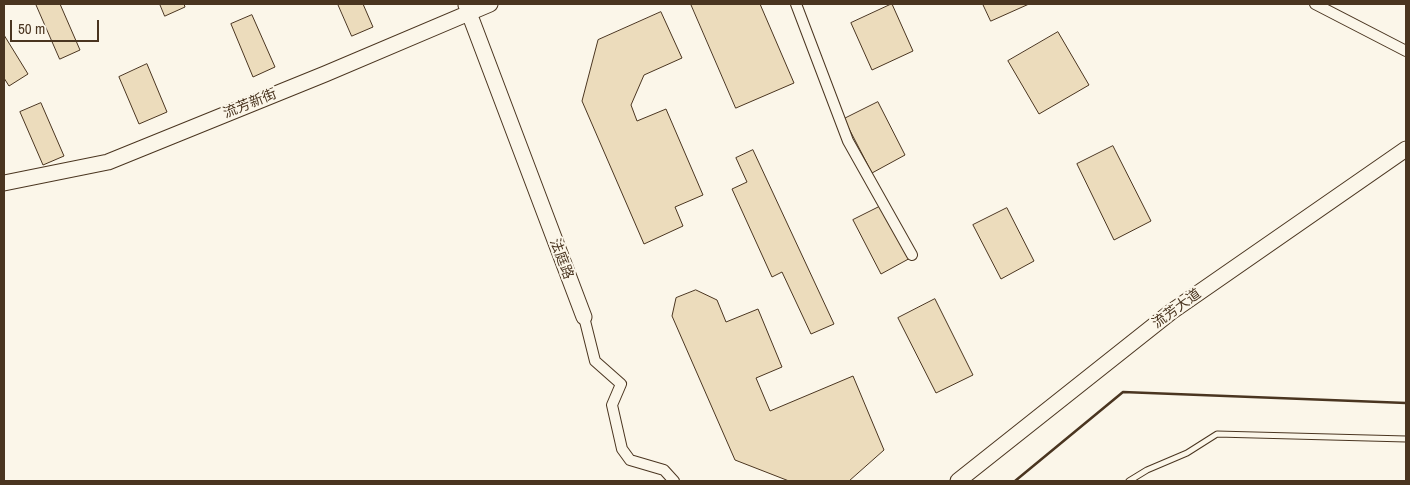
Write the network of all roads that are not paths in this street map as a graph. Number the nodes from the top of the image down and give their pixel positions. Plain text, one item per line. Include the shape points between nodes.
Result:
1 (490, 4) edge
2 (796, 4) edge
3 (1315, 4) edge
4 (468, 8) edge
5 (1406, 51) edge
6 (1406, 149) edge
7 (4, 183) edge
8 (912, 255) dead end
9 (584, 317) joint
10 (1406, 439) edge
11 (674, 481) edge
12 (958, 481) edge
13 (1129, 481) edge

1 - 4 main road, 流芳新街
2 - 8 street via 848,142
3 - 5 street
4 - 7 main road, 流芳新街 via 325,74 108,162
4 - 9 main road, 法庭路
6 - 12 main road, 流芳大道 via 1171,312
9 - 11 street, 法庭路 via 595,361 621,384 612,405 622,449 630,460 664,470
10 - 13 lane via 1217,434 1187,453

